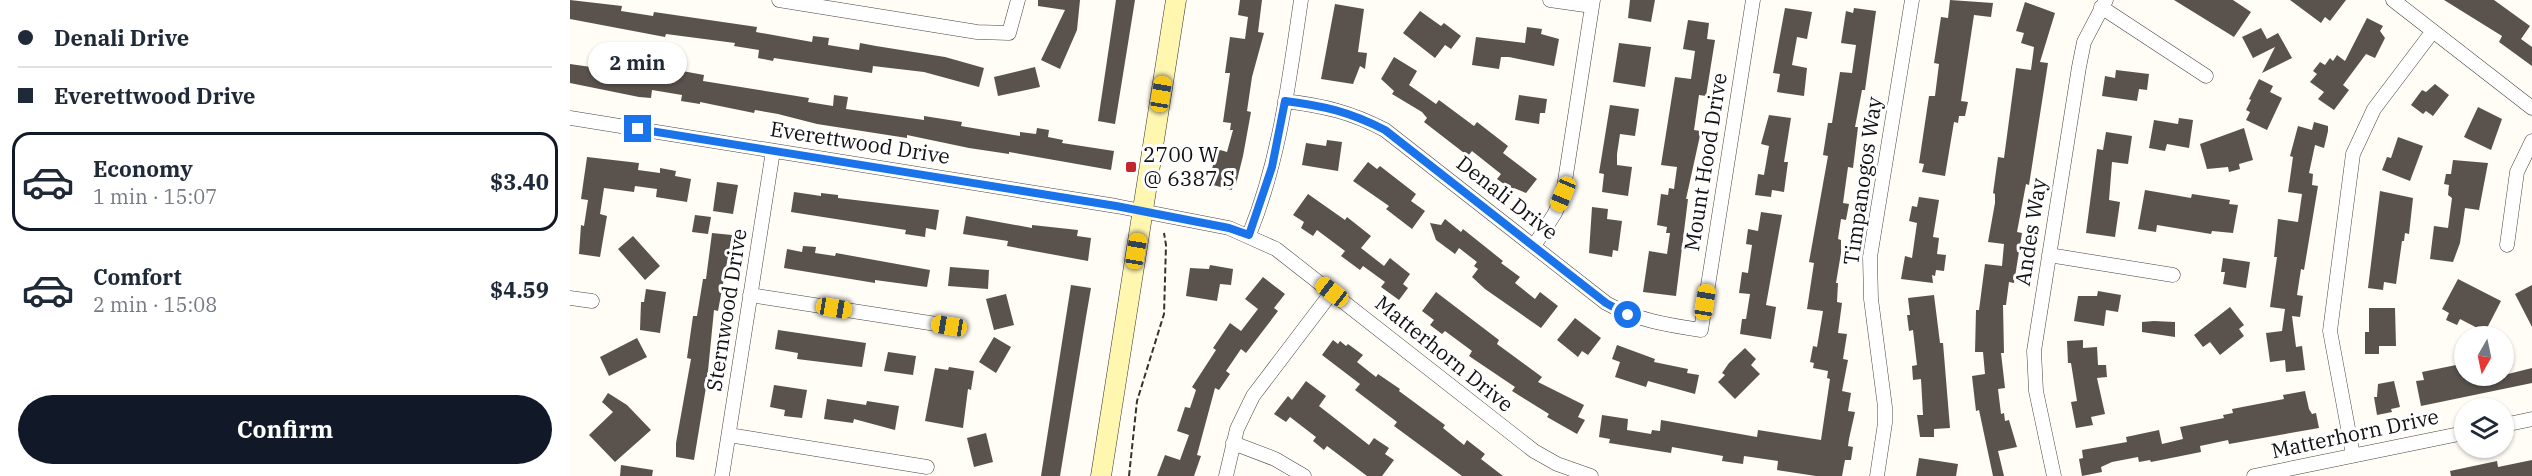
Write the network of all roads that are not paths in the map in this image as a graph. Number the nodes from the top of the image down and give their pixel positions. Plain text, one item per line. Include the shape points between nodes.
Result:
1 (779, 0) edge
2 (1018, 0) edge
3 (1176, 0) edge
4 (1301, 0) edge
5 (1550, 0) edge
6 (1753, 0) edge
7 (1912, 0) edge
8 (2393, 0) edge
9 (1593, 3) edge
10 (2104, 3) edge
11 (2433, 31) junction
12 (2205, 76) dead end
13 (1285, 101) junction
14 (2532, 108) edge
15 (570, 118) edge
16 (2532, 141) edge
17 (773, 151) junction
18 (1142, 211) junction
19 (1249, 235) junction
20 (1534, 246) junction
21 (2506, 246) dead end
22 (2049, 255) junction
23 (2173, 275) dead end
24 (1332, 292) junction
25 (750, 295) junction
26 (570, 298) edge
27 (592, 302) dead end
28 (949, 326) dead end
29 (1701, 330) joint
30 (2532, 419) edge
31 (2514, 423) edge
32 (729, 435) junction
33 (2454, 435) edge
34 (1233, 443) junction
35 (2353, 455) junction
36 (927, 466) dead end
37 (722, 476) edge
38 (1101, 476) edge
39 (1226, 476) edge
40 (1304, 476) edge
41 (1591, 476) edge
42 (1877, 476) edge
43 (2054, 476) edge
44 (2254, 476) edge

1 - 2 street via 977,32 1009,33
3 - 18 main road
4 - 13 street
5 - 9 street
6 - 29 street, Mount Hood Drive
7 - 42 street, Timpanogos Way via 1870,257 1885,423
8 - 11 street
9 - 20 street via 1563,194
10 - 12 street
10 - 22 street, Andes Way via 2084,42
11 - 14 street
11 - 35 street via 2374,109 2353,154 2330,331
13 - 19 street via 1272,167
13 - 20 street, Denali Drive via 1355,114 1385,130
15 - 17 street, Everettwood Drive
16 - 21 street via 2517,172
17 - 18 street, Everettwood Drive
17 - 25 street, Sternwood Drive
18 - 19 street, Matterhorn Drive
18 - 38 main road
19 - 24 street, Matterhorn Drive via 1276,249
20 - 29 street, Denali Drive via 1606,303 1628,315
22 - 23 street
22 - 43 street, Andes Way via 2034,371
24 - 34 street via 1253,396
24 - 41 street, Matterhorn Drive via 1534,451
25 - 28 street
25 - 32 street, Sternwood Drive
26 - 27 street
30 - 31 street
32 - 36 street
32 - 37 street, Sternwood Drive
33 - 35 street, Matterhorn Drive
34 - 39 street
34 - 40 street via 1275,459
35 - 44 street, Matterhorn Drive

